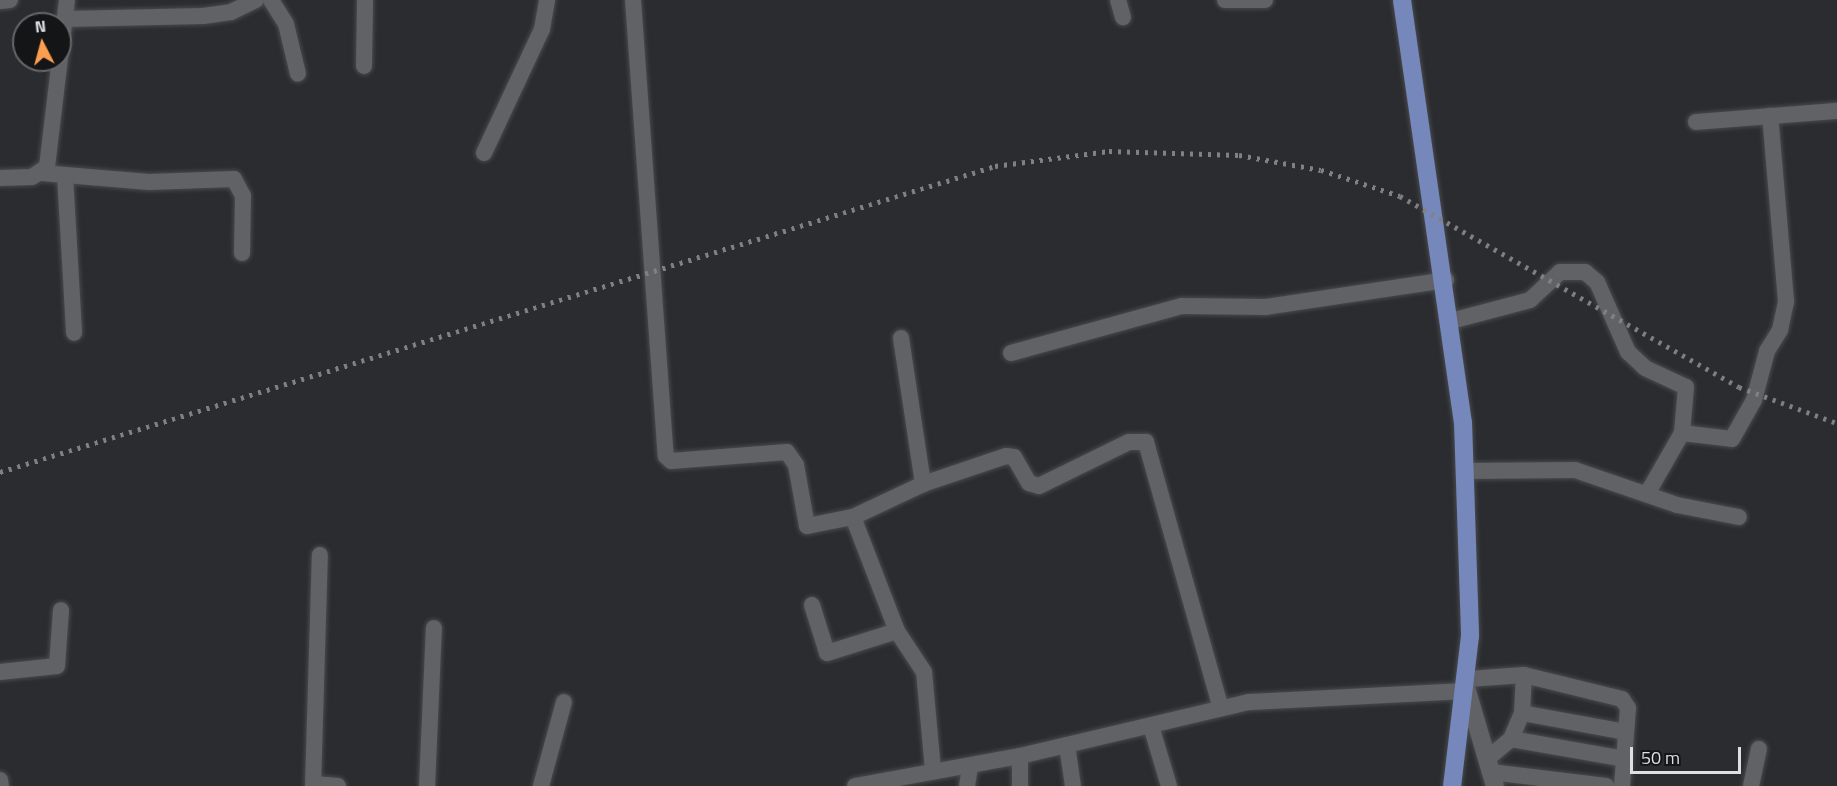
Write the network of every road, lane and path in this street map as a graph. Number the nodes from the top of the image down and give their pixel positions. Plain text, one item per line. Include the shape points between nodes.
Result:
1 (10, 0) edge
2 (256, 0) edge
3 (271, 0) edge
4 (365, 0) edge
5 (547, 0) edge
6 (633, 0) edge
7 (1118, 0) edge
8 (1225, 0) edge
9 (1265, 0) edge
10 (1402, 0) edge
11 (0, 1) edge
12 (1123, 17) dead end
13 (72, 19) edge
14 (364, 66) dead end
15 (59, 72) edge
16 (298, 74) dead end
17 (1837, 111) edge
18 (1770, 116) junction
19 (1696, 122) dead end
20 (484, 153) dead end
21 (42, 173) junction
22 (65, 175) junction
23 (0, 178) edge
24 (242, 253) dead end
25 (1446, 280) junction
26 (1451, 321) junction
27 (74, 333) dead end
28 (901, 338) dead end
29 (1011, 352) dead end
30 (1682, 433) junction
31 (1465, 471) junction
32 (923, 484) junction
33 (1647, 494) junction
34 (852, 517) junction
35 (1739, 517) dead end
36 (320, 555) dead end
37 (812, 604) dead end
38 (61, 610) dead end
39 (434, 628) dead end
40 (897, 631) junction
41 (0, 672) edge
42 (1524, 675) junction
43 (1468, 685) junction
44 (564, 702) dead end
45 (1221, 708) junction
46 (1522, 714) junction
47 (1151, 726) junction
48 (1626, 732) junction
49 (1511, 740) junction
50 (1067, 745) junction
51 (1759, 749) dead end
52 (1020, 756) junction
53 (1624, 759) junction
54 (970, 766) junction
55 (933, 770) junction
56 (1491, 772) edge
57 (0, 780) edge
58 (313, 785) edge
59 (1, 786) edge
60 (338, 786) edge
61 (427, 786) edge
62 (541, 786) edge
63 (855, 786) edge
64 (967, 786) edge
65 (1020, 786) edge
66 (1072, 786) edge
67 (1169, 786) edge
68 (1452, 786) edge
69 (1606, 786) edge
70 (1622, 786) edge
71 (1751, 786) edge

1 - 11 street
2 - 13 street via 231,12 203,16
3 - 16 street via 286,24
4 - 14 street
5 - 20 street via 542,29
6 - 34 street via 666,456 671,461 787,452 796,465 807,526
7 - 12 street
8 - 9 street
10 - 25 main road
15 - 21 street via 49,158
17 - 18 street
18 - 19 street
18 - 30 street via 1786,301 1782,321 1767,351 1754,400 1732,439
21 - 22 street
21 - 23 street
22 - 24 street via 149,182 234,179 243,196
22 - 27 street
25 - 26 main road
25 - 29 street via 1266,307 1182,306
26 - 30 street via 1530,300 1560,273 1586,272 1597,282 1628,352 1645,368 1686,387
26 - 31 main road
28 - 32 street
30 - 33 street
31 - 33 street via 1569,469
31 - 43 main road
32 - 34 street
32 - 45 street via 1012,456 1029,483 1045,486 1129,442 1144,440
33 - 35 street
34 - 40 street
36 - 58 street
37 - 40 street via 830,655
38 - 41 street via 57,666
39 - 61 street
40 - 55 street via 924,672
42 - 43 street
42 - 46 street
42 - 48 street via 1622,699 1628,708
43 - 45 street
43 - 56 street
43 - 68 main road
44 - 62 street
45 - 47 street
46 - 48 street
46 - 49 street
47 - 50 street
47 - 67 street
48 - 53 street
49 - 53 street
49 - 56 street
50 - 52 street
50 - 66 street
51 - 71 street
52 - 54 street
52 - 65 street
53 - 70 street
54 - 55 street
54 - 64 street
55 - 63 street
56 - 69 street
57 - 59 street
58 - 60 street

